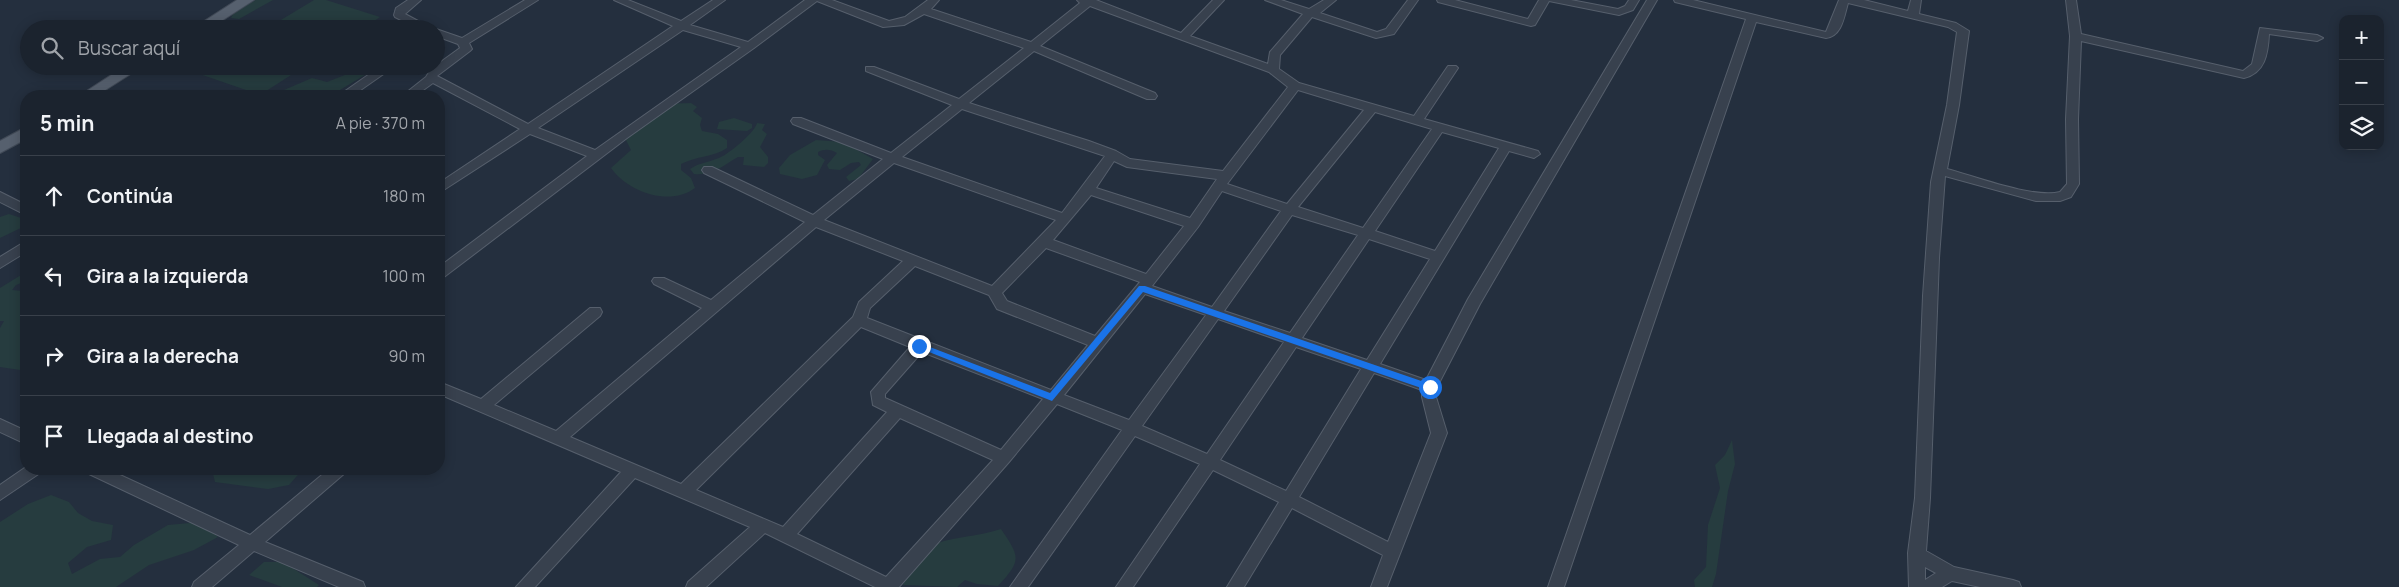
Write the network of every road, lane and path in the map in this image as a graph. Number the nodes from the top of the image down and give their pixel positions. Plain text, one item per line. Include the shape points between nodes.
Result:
1 (247, 0) edge
2 (416, 0) edge
3 (532, 0) edge
4 (619, 0) edge
5 (720, 0) edge
6 (812, 0) edge
7 (822, 0) edge
8 (934, 0) edge
9 (1219, 0) edge
10 (1270, 0) edge
11 (1331, 0) edge
12 (1413, 0) edge
13 (1442, 0) edge
14 (1544, 0) edge
15 (1553, 0) edge
16 (1634, 0) edge
17 (1652, 0) edge
18 (1679, 0) edge
19 (1844, 0) edge
20 (1850, 0) edge
21 (1916, 0) edge
22 (2070, 0) edge
23 (1087, 1) edge
24 (923, 10) junction
25 (1311, 12) junction
26 (1913, 16) junction
27 (1752, 18) junction
28 (214, 20) edge
29 (411, 20) edge
30 (682, 26) junction
31 (445, 35) edge
32 (2076, 36) junction
33 (1183, 37) junction
34 (2318, 38) dead end
35 (463, 42) junction
36 (750, 46) junction
37 (1033, 47) junction
38 (1274, 54) junction
39 (1253, 62) junction
40 (445, 64) edge
41 (1452, 68) dead end
42 (870, 69) dead end
43 (1273, 70) junction
44 (121, 75) edge
45 (376, 75) edge
46 (433, 75) edge
47 (432, 78) junction
48 (1295, 86) junction
49 (96, 90) edge
50 (353, 90) edge
51 (416, 90) edge
52 (1151, 96) dead end
53 (962, 105) junction
54 (1372, 108) junction
55 (797, 121) dead end
56 (1417, 121) junction
57 (1439, 127) junction
58 (527, 128) junction
59 (20, 136) edge
60 (1506, 146) junction
61 (0, 148) edge
62 (1112, 154) junction
63 (1534, 154) dead end
64 (595, 155) junction
65 (894, 160) junction
66 (708, 170) dead end
67 (1940, 171) junction
68 (1224, 181) junction
69 (445, 185) edge
70 (1089, 190) junction
71 (0, 196) edge
72 (20, 208) edge
73 (1288, 211) junction
74 (1063, 218) junction
75 (814, 221) junction
76 (1194, 224) junction
77 (1366, 231) junction
78 (1044, 242) junction
79 (20, 250) edge
80 (1436, 256) junction
81 (913, 260) junction
82 (0, 263) edge
83 (445, 269) edge
84 (659, 281) dead end
85 (1145, 284) junction
86 (994, 292) junction
87 (711, 306) junction
88 (595, 312) dead end
89 (1214, 313) junction
90 (859, 320) junction
91 (1292, 340) junction
92 (1096, 342) junction
93 (919, 346) junction
94 (1370, 366) junction
95 (1430, 387) junction
96 (445, 390) edge
97 (1052, 397) junction
98 (483, 406) junction
99 (897, 411) junction
100 (0, 425) edge
101 (1131, 427) junction
102 (20, 435) edge
103 (558, 438) junction
104 (1004, 458) junction
105 (1208, 462) junction
106 (632, 470) junction
107 (27, 475) edge
108 (105, 475) edge
109 (333, 475) edge
110 (684, 491) junction
111 (0, 494) edge
112 (1289, 500) junction
113 (763, 525) junction
114 (785, 536) junction
115 (251, 543) junction
116 (1393, 552) junction
117 (1916, 553) junction
118 (1950, 573) junction
119 (889, 586) edge
120 (200, 587) edge
121 (357, 587) edge
122 (524, 587) edge
123 (694, 587) edge
124 (1018, 587) edge
125 (1124, 587) edge
126 (1235, 587) edge
127 (1379, 587) edge
128 (1556, 587) edge
129 (1917, 587) edge
130 (1928, 587) edge
131 (2013, 587) edge

1 - 28 main road
2 - 29 street via 400,10 399,14
3 - 35 street
4 - 30 street
5 - 30 street
6 - 36 street
7 - 24 street via 892,25 903,23
8 - 24 street
9 - 33 street
10 - 25 street
11 - 25 street
12 - 25 street via 1390,32 1384,35
13 - 14 street via 1531,23
15 - 16 street via 1619,12 1629,8
17 - 95 street via 1483,286
18 - 27 street
19 - 27 street via 1829,35
20 - 26 street
21 - 26 street
22 - 32 street
23 - 33 street
23 - 37 street
24 - 37 street
25 - 38 street
26 - 67 street via 1964,31
27 - 128 street
30 - 36 street
30 - 58 street
31 - 35 street
32 - 34 street via 2244,75 2248,75 2260,59 2264,30
32 - 67 street via 2072,119 2074,184 2069,192 2060,197 2042,198
33 - 39 street
35 - 40 street via 466,49
36 - 64 street
37 - 52 street
37 - 53 street
38 - 39 street
38 - 43 street
39 - 43 street
41 - 56 street
42 - 53 street
43 - 48 street
44 - 49 main road
45 - 50 street
46 - 47 street
47 - 51 street
47 - 58 street
48 - 54 street
48 - 68 street
53 - 62 street
53 - 65 street
54 - 56 street
54 - 73 street
55 - 65 street
56 - 57 street
57 - 60 street
57 - 77 street
58 - 64 street
58 - 69 street
59 - 61 main road
60 - 63 street
60 - 80 street
62 - 68 street via 1127,163
62 - 70 street
64 - 83 street
65 - 74 street
65 - 75 street
66 - 75 street
67 - 117 street via 1928,298 1922,492
68 - 73 street
68 - 76 street
70 - 74 street
70 - 76 street
71 - 72 street
73 - 77 street
73 - 89 street
74 - 78 street
75 - 81 street
75 - 87 street
76 - 85 street
77 - 80 street
77 - 91 street
78 - 85 street
78 - 86 street
79 - 82 street
80 - 94 street
81 - 86 street
81 - 90 street via 864,306
84 - 87 street
85 - 89 street
85 - 92 street
86 - 92 street via 1002,305
87 - 103 street
88 - 98 street
89 - 91 street
89 - 101 street
90 - 93 street
90 - 110 street
91 - 94 street
91 - 105 street
92 - 97 street
93 - 97 street
93 - 99 street via 878,392 878,401
94 - 95 street
94 - 112 street
95 - 116 street via 1429,396 1439,433
96 - 98 street
97 - 101 street
97 - 104 street
98 - 103 street
99 - 104 street
99 - 114 street
100 - 102 street
101 - 105 street
101 - 124 street
103 - 106 street
104 - 119 street
105 - 112 street
105 - 125 street
106 - 110 street
106 - 122 street
107 - 111 street
108 - 115 street
109 - 115 street
110 - 113 street
112 - 116 street
112 - 126 street
113 - 114 street
113 - 123 street
114 - 119 street
115 - 120 street
115 - 121 street
116 - 127 street
117 - 118 street
117 - 129 street
118 - 130 street
118 - 131 street

